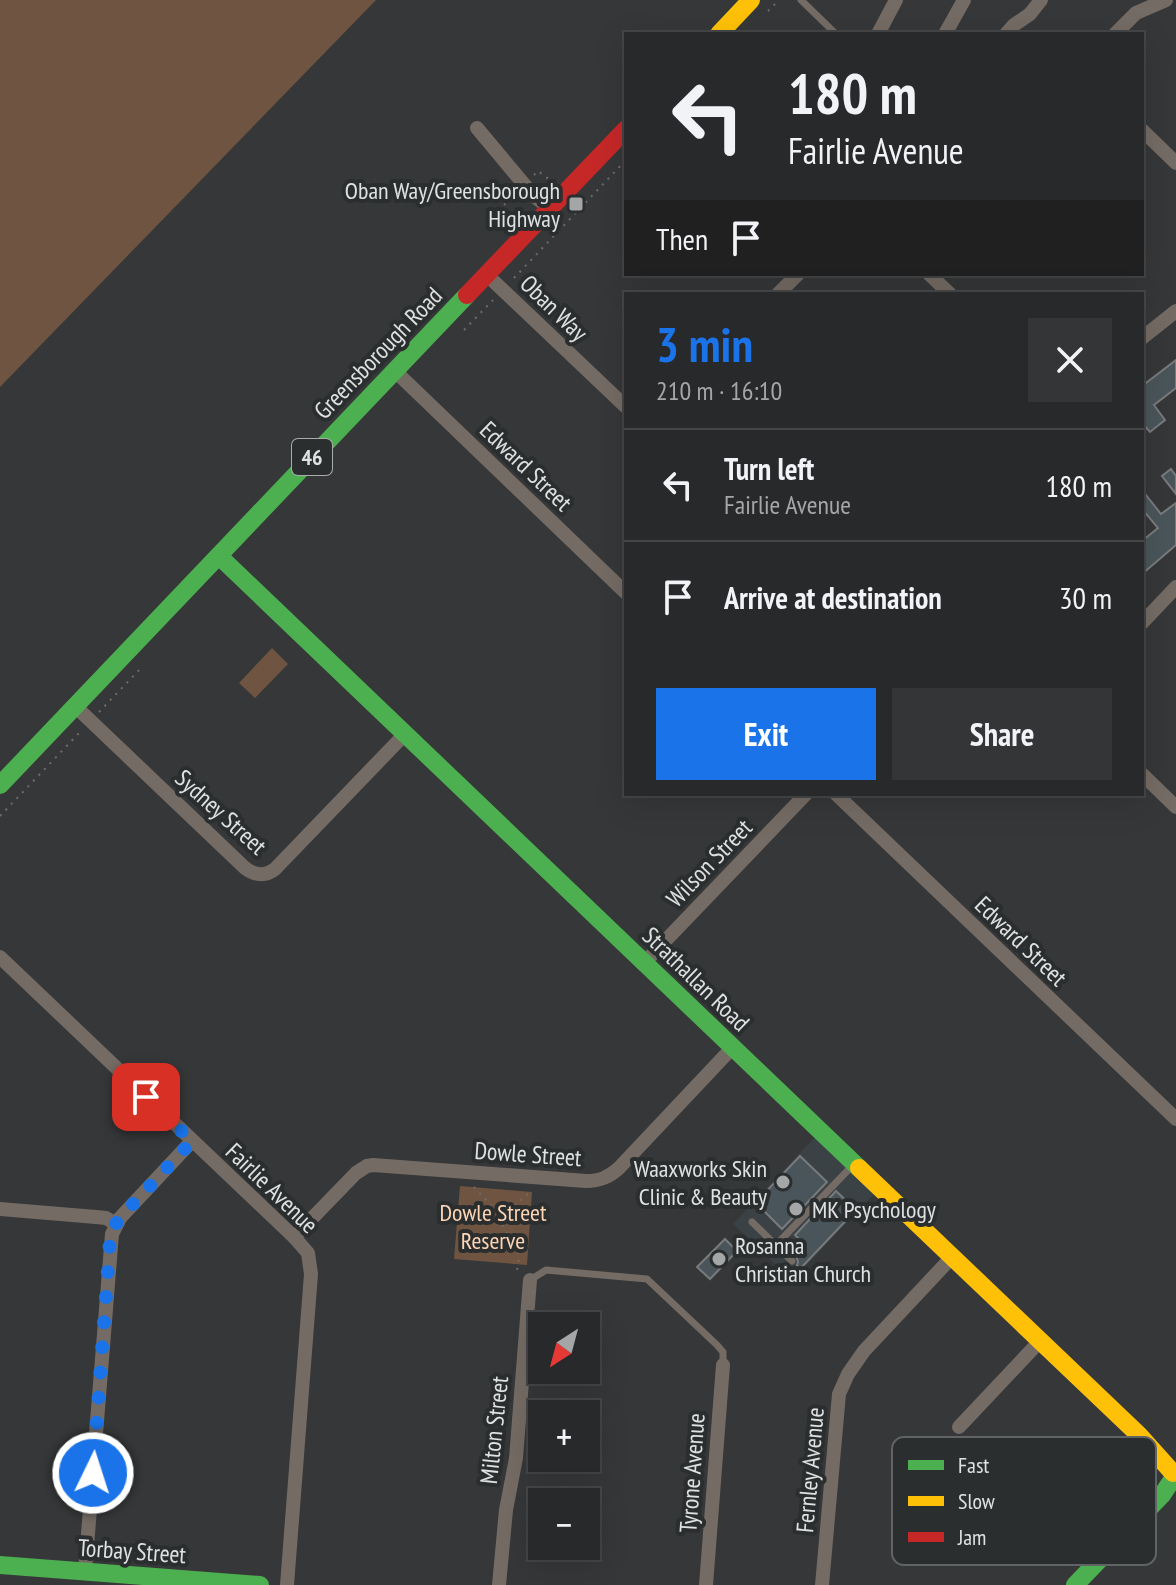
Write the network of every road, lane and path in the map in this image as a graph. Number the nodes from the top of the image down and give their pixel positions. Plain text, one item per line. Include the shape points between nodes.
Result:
1 (751, 0) edge
2 (801, 0) edge
3 (896, 0) edge
4 (964, 0) edge
5 (1041, 0) edge
6 (1166, 0) edge
7 (721, 32) edge
8 (834, 32) edge
9 (879, 32) edge
10 (946, 32) edge
11 (1008, 32) edge
12 (1117, 32) edge
13 (477, 128) dead end
14 (624, 131) edge
15 (1144, 132) edge
16 (1176, 163) edge
17 (549, 208) junction
18 (486, 274) junction
19 (796, 276) edge
20 (931, 276) edge
21 (780, 292) edge
22 (948, 292) edge
23 (1176, 311) edge
24 (1144, 336) edge
25 (395, 371) junction
26 (624, 405) edge
27 (219, 556) junction
28 (1176, 587) edge
29 (624, 591) edge
30 (1144, 621) edge
31 (76, 707) junction
32 (405, 734) junction
33 (1144, 776) edge
34 (0, 785) edge
35 (804, 796) edge
36 (838, 796) edge
37 (1176, 807) edge
38 (0, 957) edge
39 (644, 963) junction
40 (733, 1047) junction
41 (1176, 1119) edge
42 (192, 1141) junction
43 (854, 1163) junction
44 (473, 1185) dead end
45 (529, 1189) dead end
46 (0, 1209) edge
47 (500, 1217) junction
48 (752, 1222) dead end
49 (116, 1224) junction
50 (294, 1237) junction
51 (776, 1245) junction
52 (952, 1257) junction
53 (792, 1261) dead end
54 (517, 1271) dead end
55 (530, 1280) joint
56 (1040, 1341) junction
57 (723, 1365) joint
58 (959, 1427) dead end
59 (1141, 1437) edge
60 (1156, 1455) edge
61 (1175, 1477) edge
62 (1156, 1501) edge
63 (1156, 1505) edge
64 (0, 1565) edge
65 (1094, 1565) edge
66 (1106, 1565) edge
67 (85, 1571) junction
68 (260, 1585) edge
69 (287, 1585) edge
70 (499, 1585) edge
71 (706, 1585) edge
72 (822, 1585) edge
73 (1075, 1585) edge
74 (1088, 1585) edge

1 - 7 main road
2 - 8 lane
3 - 9 street
4 - 10 street
5 - 11 street
6 - 12 street via 1136,13
13 - 17 street
14 - 17 main road, Greensborough Road / 46
15 - 16 street
17 - 18 main road, Greensborough Road / 46
18 - 25 main road, Greensborough Road / 46
18 - 26 street, Oban Way
19 - 21 street
20 - 22 street
23 - 24 street
25 - 27 main road, Greensborough Road / 46
25 - 29 street, Edward Street
27 - 31 main road, Greensborough Road / 46
27 - 32 main road, Strathallan Road
28 - 30 street
31 - 32 street, Sydney Street via 245,868 261,875 271,873
31 - 34 main road, Greensborough Road / 46
32 - 39 main road, Strathallan Road
33 - 37 street
35 - 39 street, Wilson Street
36 - 41 street, Edward Street
38 - 42 street, Fairlie Avenue
39 - 40 main road, Strathallan Road
40 - 43 main road, Strathallan Road
40 - 50 street, Dowle Street via 607,1177 586,1181 367,1166
42 - 49 street
42 - 50 street, Fairlie Avenue
43 - 51 lane
43 - 52 main road, Strathallan Road
44 - 47 path
45 - 47 path
46 - 49 street via 103,1217
47 - 54 path via 517,1246
48 - 51 lane
49 - 67 street via 110,1241
50 - 69 street, Fairlie Avenue via 308,1253 311,1274
51 - 53 lane
52 - 56 main road, Strathallan Road
52 - 72 street, Fernley Avenue via 864,1351 843,1385
55 - 57 lane via 546,1270 647,1279 717,1345
55 - 70 street, Milton Street via 516,1458
56 - 58 street
56 - 59 main road, Strathallan Road
57 - 71 street, Tyrone Avenue
60 - 61 main road, Strathallan Road
61 - 62 main road
61 - 63 main road
64 - 67 main road, Torbay Street
65 - 73 main road
66 - 74 main road
67 - 68 main road, Torbay Street

